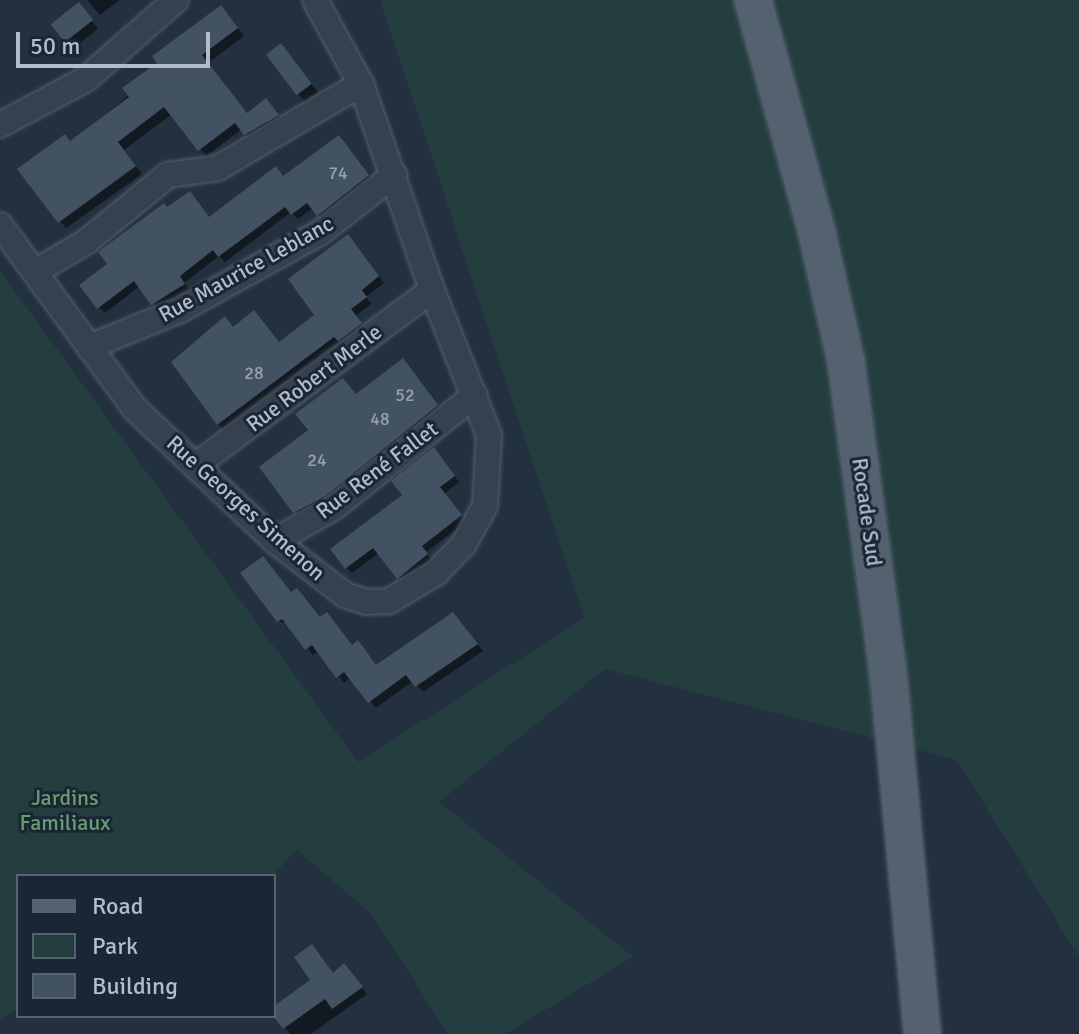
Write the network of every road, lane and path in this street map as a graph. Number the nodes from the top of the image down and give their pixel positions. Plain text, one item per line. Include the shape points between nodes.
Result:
1 (176, 0) edge
2 (315, 0) edge
3 (753, 0) edge
4 (361, 84) junction
5 (0, 125) edge
6 (394, 175) junction
7 (0, 225) edge
8 (38, 270) junction
9 (432, 290) junction
10 (89, 347) junction
11 (475, 395) junction
12 (195, 466) junction
13 (275, 541) junction
14 (922, 1034) edge

1 - 5 street via 86,79
2 - 4 street, Rue Georges Simenon
3 - 14 main road, Rocade Sud via 817,233 846,362 888,671
4 - 6 street, Rue Georges Simenon
4 - 8 street via 218,168 168,175 86,242
6 - 9 street, Rue Georges Simenon
6 - 10 street, Rue Maurice Leblanc via 321,232 180,310
7 - 8 street, Rue Georges Simenon
8 - 10 street, Rue Georges Simenon
9 - 11 street, Rue Georges Simenon
9 - 12 street, Rue Robert Merle
10 - 12 street, Rue Georges Simenon via 135,409
11 - 13 street, Rue René Fallet via 333,508
11 - 13 street, Rue Georges Simenon via 489,435 489,489 471,533 436,573 389,601 366,602 345,595
12 - 13 street, Rue Georges Simenon

